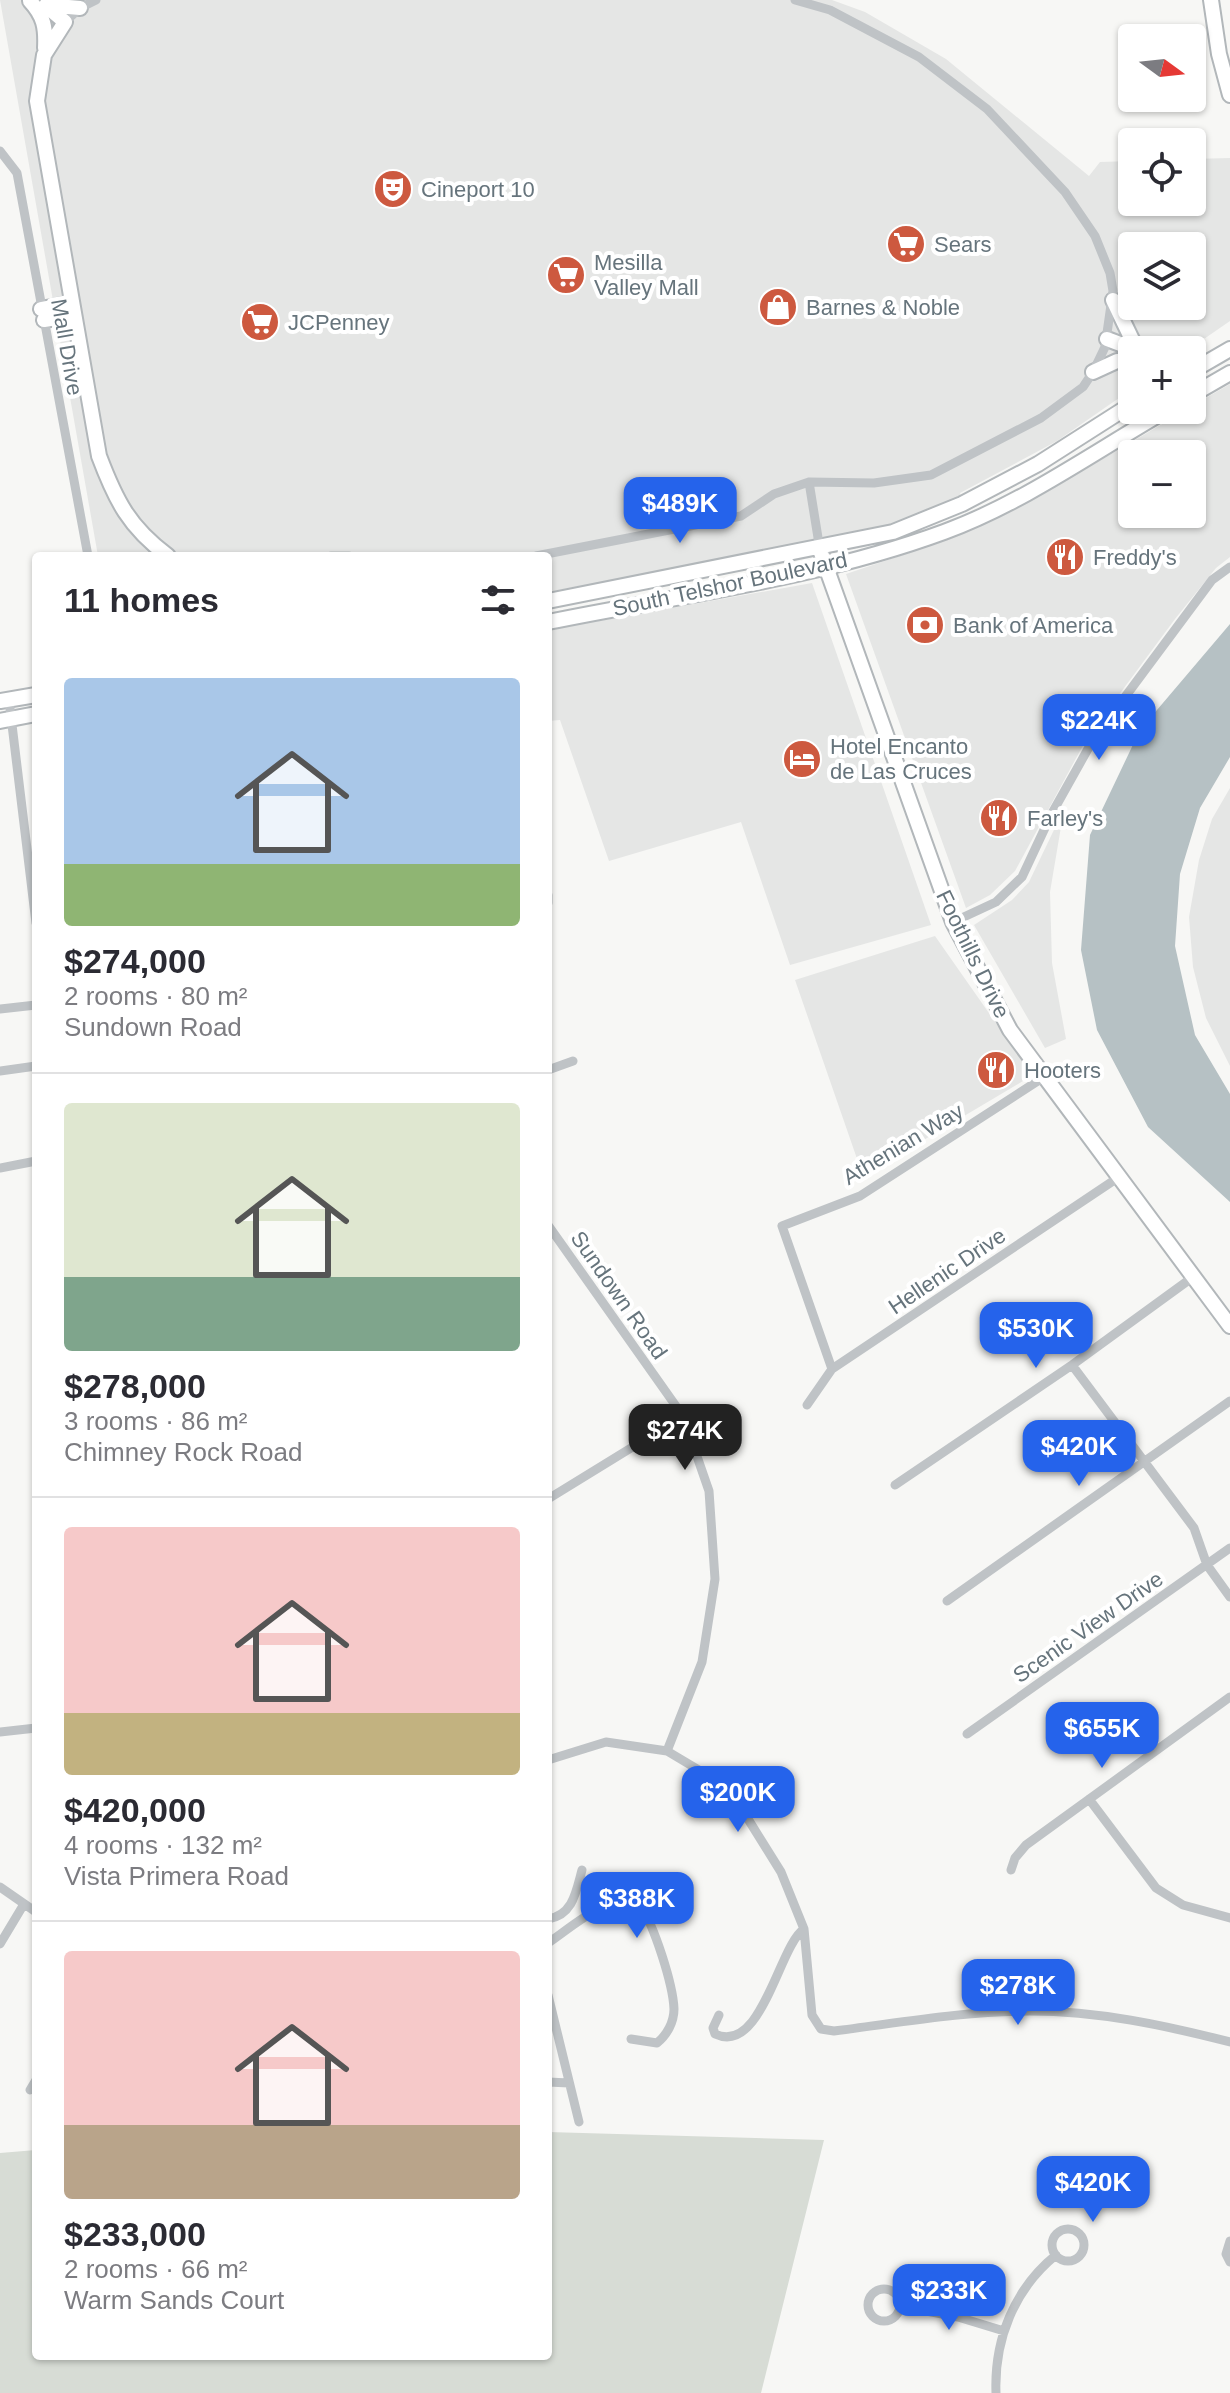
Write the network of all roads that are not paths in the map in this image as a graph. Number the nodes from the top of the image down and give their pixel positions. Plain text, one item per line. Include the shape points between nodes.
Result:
1 (96, 0) edge
2 (795, 0) edge
3 (1211, 0) edge
4 (28, 1) edge
5 (80, 8) junction
6 (43, 9) junction
7 (63, 25) junction
8 (44, 55) junction
9 (1230, 95) edge
10 (0, 151) edge
11 (1113, 300) junction
12 (73, 309) junction
13 (42, 314) junction
14 (1126, 336) edge
15 (1106, 343) junction
16 (1118, 349) edge
17 (1230, 349) edge
18 (1118, 361) edge
19 (1206, 363) edge
20 (1093, 372) junction
21 (1230, 373) edge
22 (1206, 387) edge
23 (1118, 413) edge
24 (1118, 419) edge
25 (1143, 424) edge
26 (1063, 471) junction
27 (809, 482) junction
28 (820, 550) junction
29 (87, 552) edge
30 (163, 552) edge
31 (552, 553) edge
32 (1230, 567) edge
33 (825, 568) junction
34 (552, 600) edge
35 (552, 621) edge
36 (32, 696) edge
37 (4, 700) edge
38 (32, 715) edge
39 (6, 720) edge
40 (32, 896) edge
41 (953, 922) junction
42 (32, 1005) edge
43 (0, 1009) edge
44 (573, 1061) dead end
45 (32, 1067) edge
46 (552, 1069) edge
47 (0, 1071) edge
48 (1044, 1077) junction
49 (32, 1162) edge
50 (0, 1168) edge
51 (1119, 1177) junction
52 (552, 1231) edge
53 (1193, 1277) junction
54 (1230, 1326) edge
55 (1072, 1365) junction
56 (832, 1369) junction
57 (1230, 1401) edge
58 (807, 1405) dead end
59 (683, 1416) junction
60 (1147, 1461) junction
61 (895, 1485) dead end
62 (552, 1497) edge
63 (1230, 1548) edge
64 (1207, 1565) junction
65 (1230, 1597) edge
66 (947, 1601) dead end
67 (1230, 1697) edge
68 (32, 1728) edge
69 (0, 1732) edge
70 (967, 1734) dead end
71 (667, 1751) junction
72 (552, 1759) edge
73 (1089, 1799) junction
74 (582, 1870) dead end
75 (1011, 1870) dead end
76 (0, 1887) edge
77 (24, 1904) junction
78 (32, 1909) edge
79 (1230, 1918) edge
80 (552, 1919) edge
81 (804, 1929) junction
82 (552, 1940) edge
83 (0, 1944) edge
84 (552, 2012) edge
85 (719, 2015) dead end
86 (631, 2039) dead end
87 (1230, 2042) edge
88 (552, 2082) edge
89 (569, 2083) junction
90 (32, 2087) edge
91 (30, 2090) dead end
92 (579, 2122) dead end
93 (1230, 2241) edge
94 (1056, 2255) dead end
95 (1230, 2262) edge
96 (900, 2306) dead end
97 (1004, 2331) junction
98 (996, 2393) edge

1 - 5 street
2 - 11 street via 877,32 987,109 1065,192 1095,236 1110,273
3 - 9 main road
4 - 6 main road
5 - 6 main road
5 - 7 street
6 - 7 main road
6 - 8 main road
7 - 8 main road
8 - 12 main road via 37,101
10 - 13 street, Mall Drive via 17,173
11 - 14 main road
11 - 15 street
12 - 13 main road
12 - 30 main road via 99,456 117,503
13 - 29 street, Mall Drive
15 - 16 main road
15 - 20 street
17 - 19 main road
18 - 20 main road
20 - 27 street via 1083,387 1041,418 931,475 874,483
21 - 22 main road
23 - 28 main road, South Telshor Boulevard via 962,504 893,532
24 - 26 main road via 1067,455
25 - 26 main road, South Telshor Boulevard
26 - 33 main road, South Telshor Boulevard via 955,527
27 - 28 street, Foothills Drive
27 - 31 street via 774,494 741,516
28 - 33 main road, Foothills Drive
28 - 34 main road, South Telshor Boulevard
32 - 41 street via 1212,580 1093,740 1022,877 996,902
33 - 35 main road, South Telshor Boulevard
33 - 41 main road, Foothills Drive
36 - 37 main road
37 - 39 street
38 - 39 main road
39 - 40 street
41 - 48 main road, Foothills Drive via 1010,1030
42 - 43 street
44 - 46 street
45 - 47 street
48 - 51 main road, Foothills Drive
48 - 56 street, Athenian Way via 860,1196 782,1226
49 - 50 street
51 - 53 main road, Foothills Drive
51 - 56 street, Hellenic Drive
52 - 59 street, Sundown Road
53 - 54 main road, Foothills Drive
53 - 55 street
55 - 60 street
55 - 61 street
56 - 58 street, Hellenic Drive
57 - 60 street
59 - 62 street
59 - 71 street, Sundown Road via 709,1491 715,1579 702,1662
60 - 64 street via 1194,1528
60 - 66 street
63 - 64 street, Scenic View Drive
64 - 65 street
64 - 70 street, Scenic View Drive
67 - 73 street
68 - 69 street
71 - 72 street via 606,1742
71 - 81 street via 714,1779 748,1819 781,1872
73 - 75 street via 1022,1848
73 - 79 street via 1156,1888 1183,1905
74 - 80 street via 572,1904
76 - 77 street
77 - 78 street
77 - 83 street
81 - 85 street via 793,1938 768,1999 736,2034 715,2034
81 - 87 street via 817,2027 834,2031 972,2014 1054,2011 1140,2021
82 - 86 street via 613,1902 640,1905 659,1950 674,2009 668,2030 657,2043
84 - 89 street
88 - 89 street
89 - 92 street
90 - 91 street
93 - 95 street
94 - 97 street via 1026,2287
96 - 97 street
97 - 98 street

